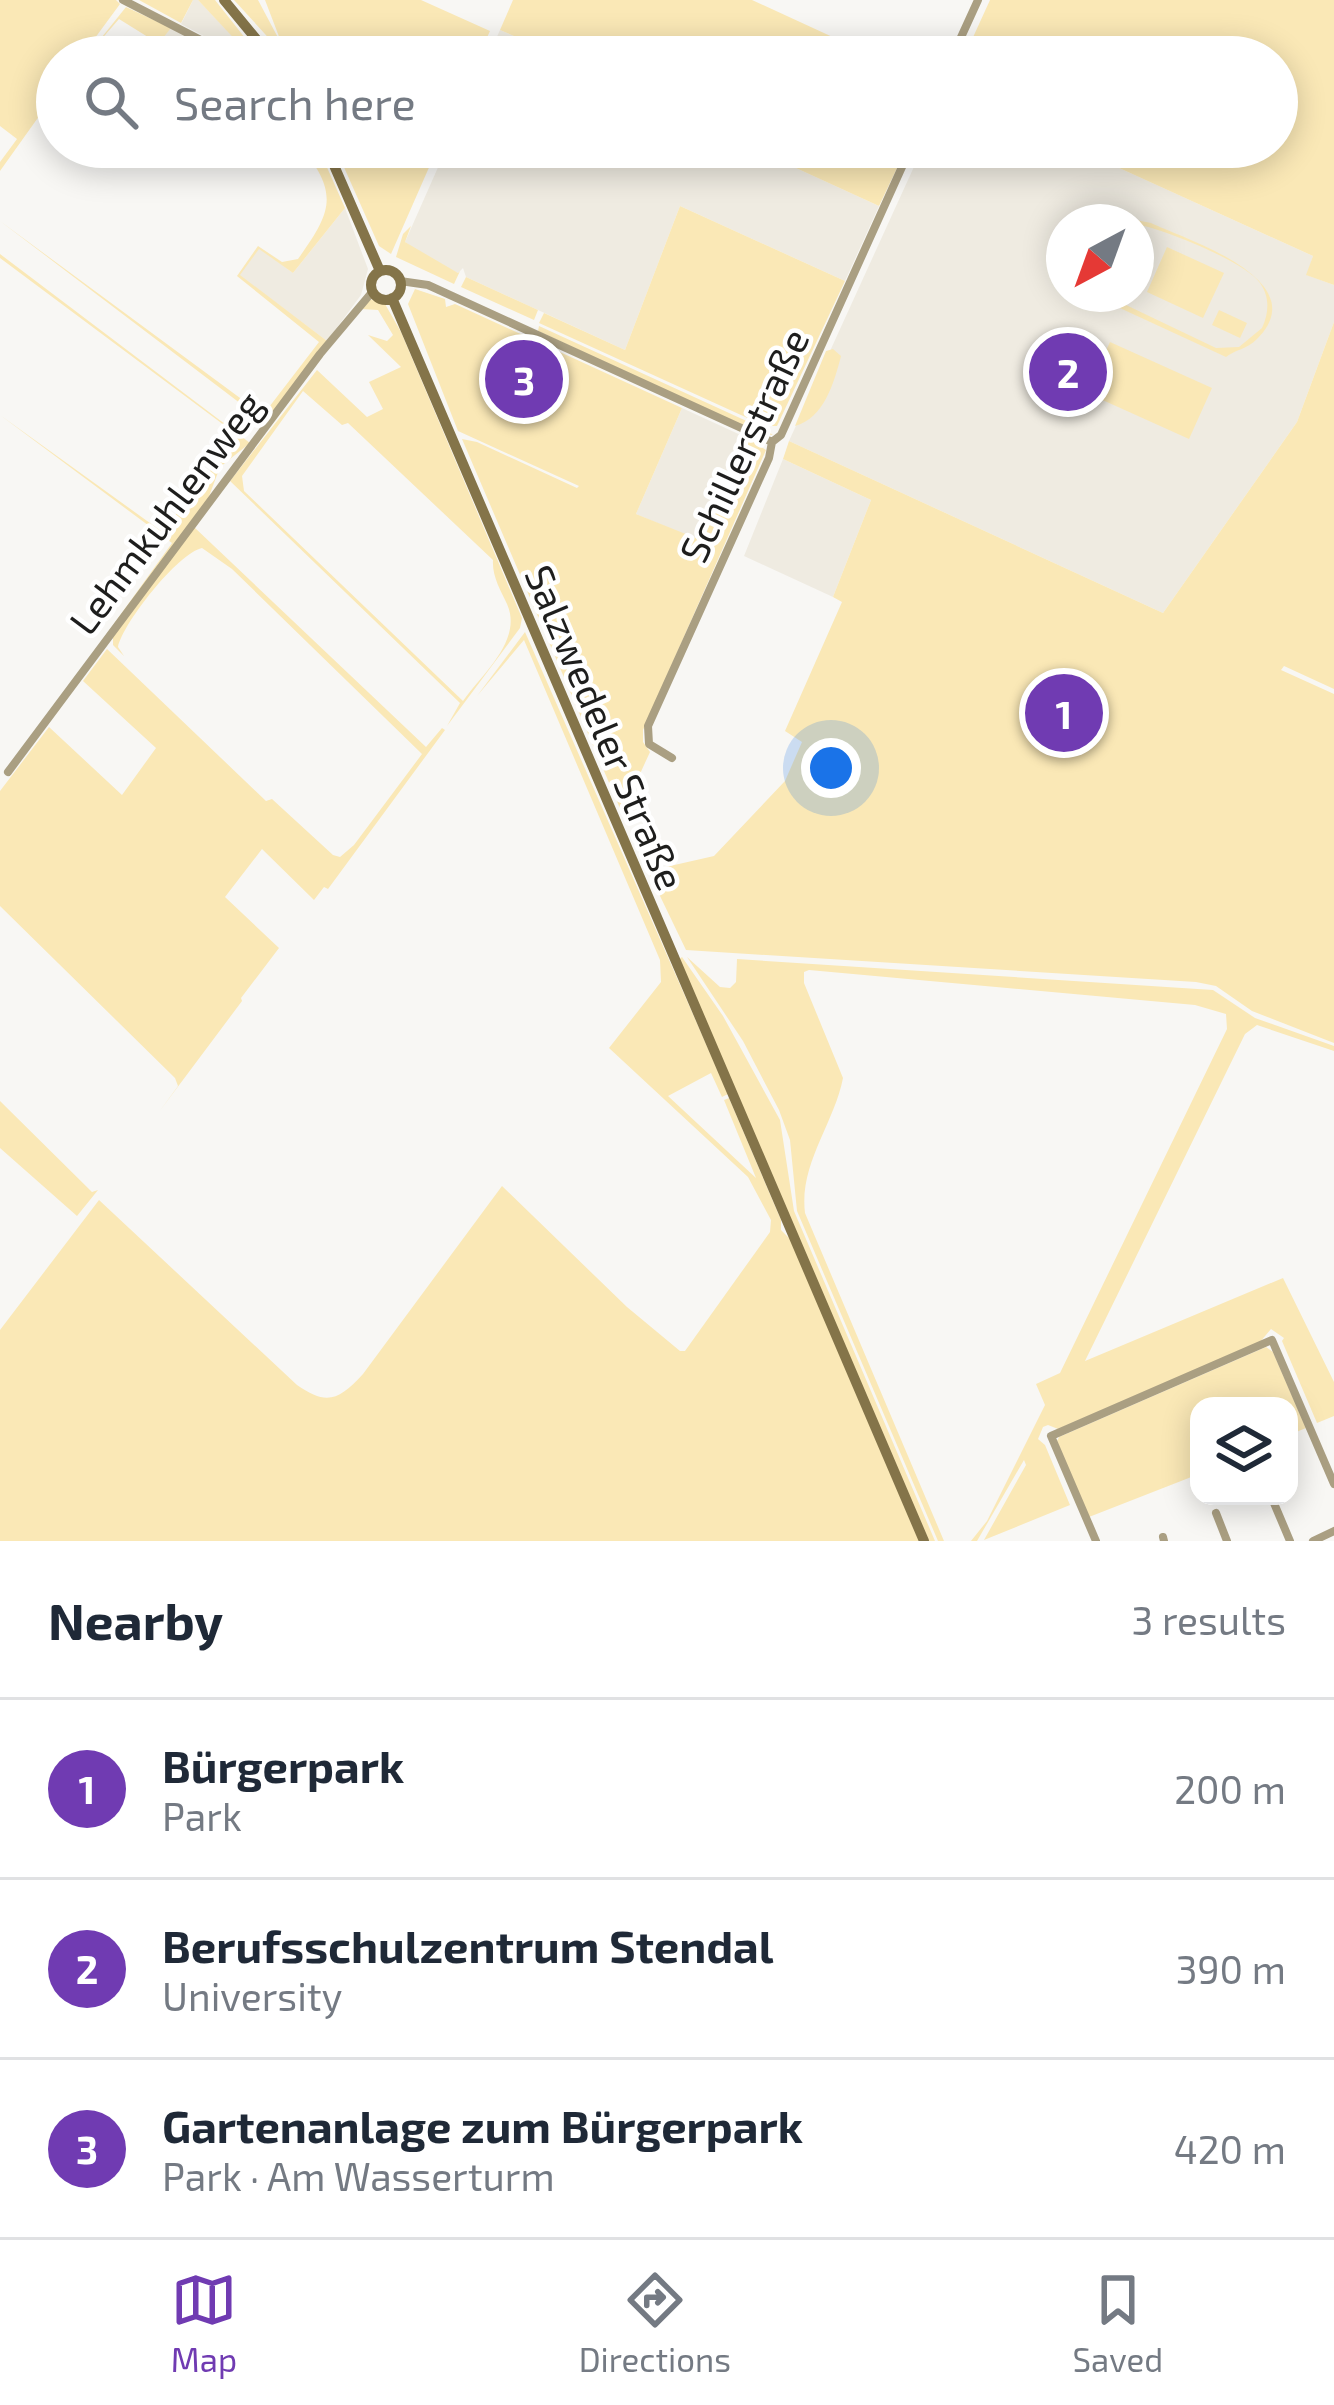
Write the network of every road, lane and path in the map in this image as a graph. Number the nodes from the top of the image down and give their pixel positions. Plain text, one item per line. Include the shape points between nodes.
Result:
1 (123, 0) edge
2 (224, 0) edge
3 (978, 0) edge
4 (193, 36) edge
5 (250, 36) edge
6 (962, 36) edge
7 (335, 168) edge
8 (901, 168) edge
9 (380, 271) junction
10 (400, 280) junction
11 (373, 291) junction
12 (392, 298) junction
13 (772, 442) junction
14 (672, 758) dead end
15 (8, 772) dead end
16 (1334, 1455) edge
17 (1323, 1460) junction
18 (1334, 1484) edge
19 (1274, 1505) edge
20 (1216, 1514) dead end
21 (1334, 1532) edge
22 (925, 1541) edge
23 (1096, 1541) edge
24 (1227, 1541) edge
25 (1290, 1541) edge
26 (1313, 1541) edge

1 - 4 street
2 - 5 main road
3 - 6 street
7 - 9 main road
8 - 13 street, Schillerstraße
9 - 10 main road
9 - 11 main road
10 - 12 main road
10 - 13 street via 428,285
11 - 12 main road
11 - 15 street, Lehmkuhlenweg
12 - 22 main road, Salzwedeler Straße
13 - 14 street, Schillerstraße via 649,726 649,744
16 - 17 street
17 - 18 street
17 - 23 street via 1273,1340 1051,1436
19 - 25 street
20 - 24 street
21 - 26 street

